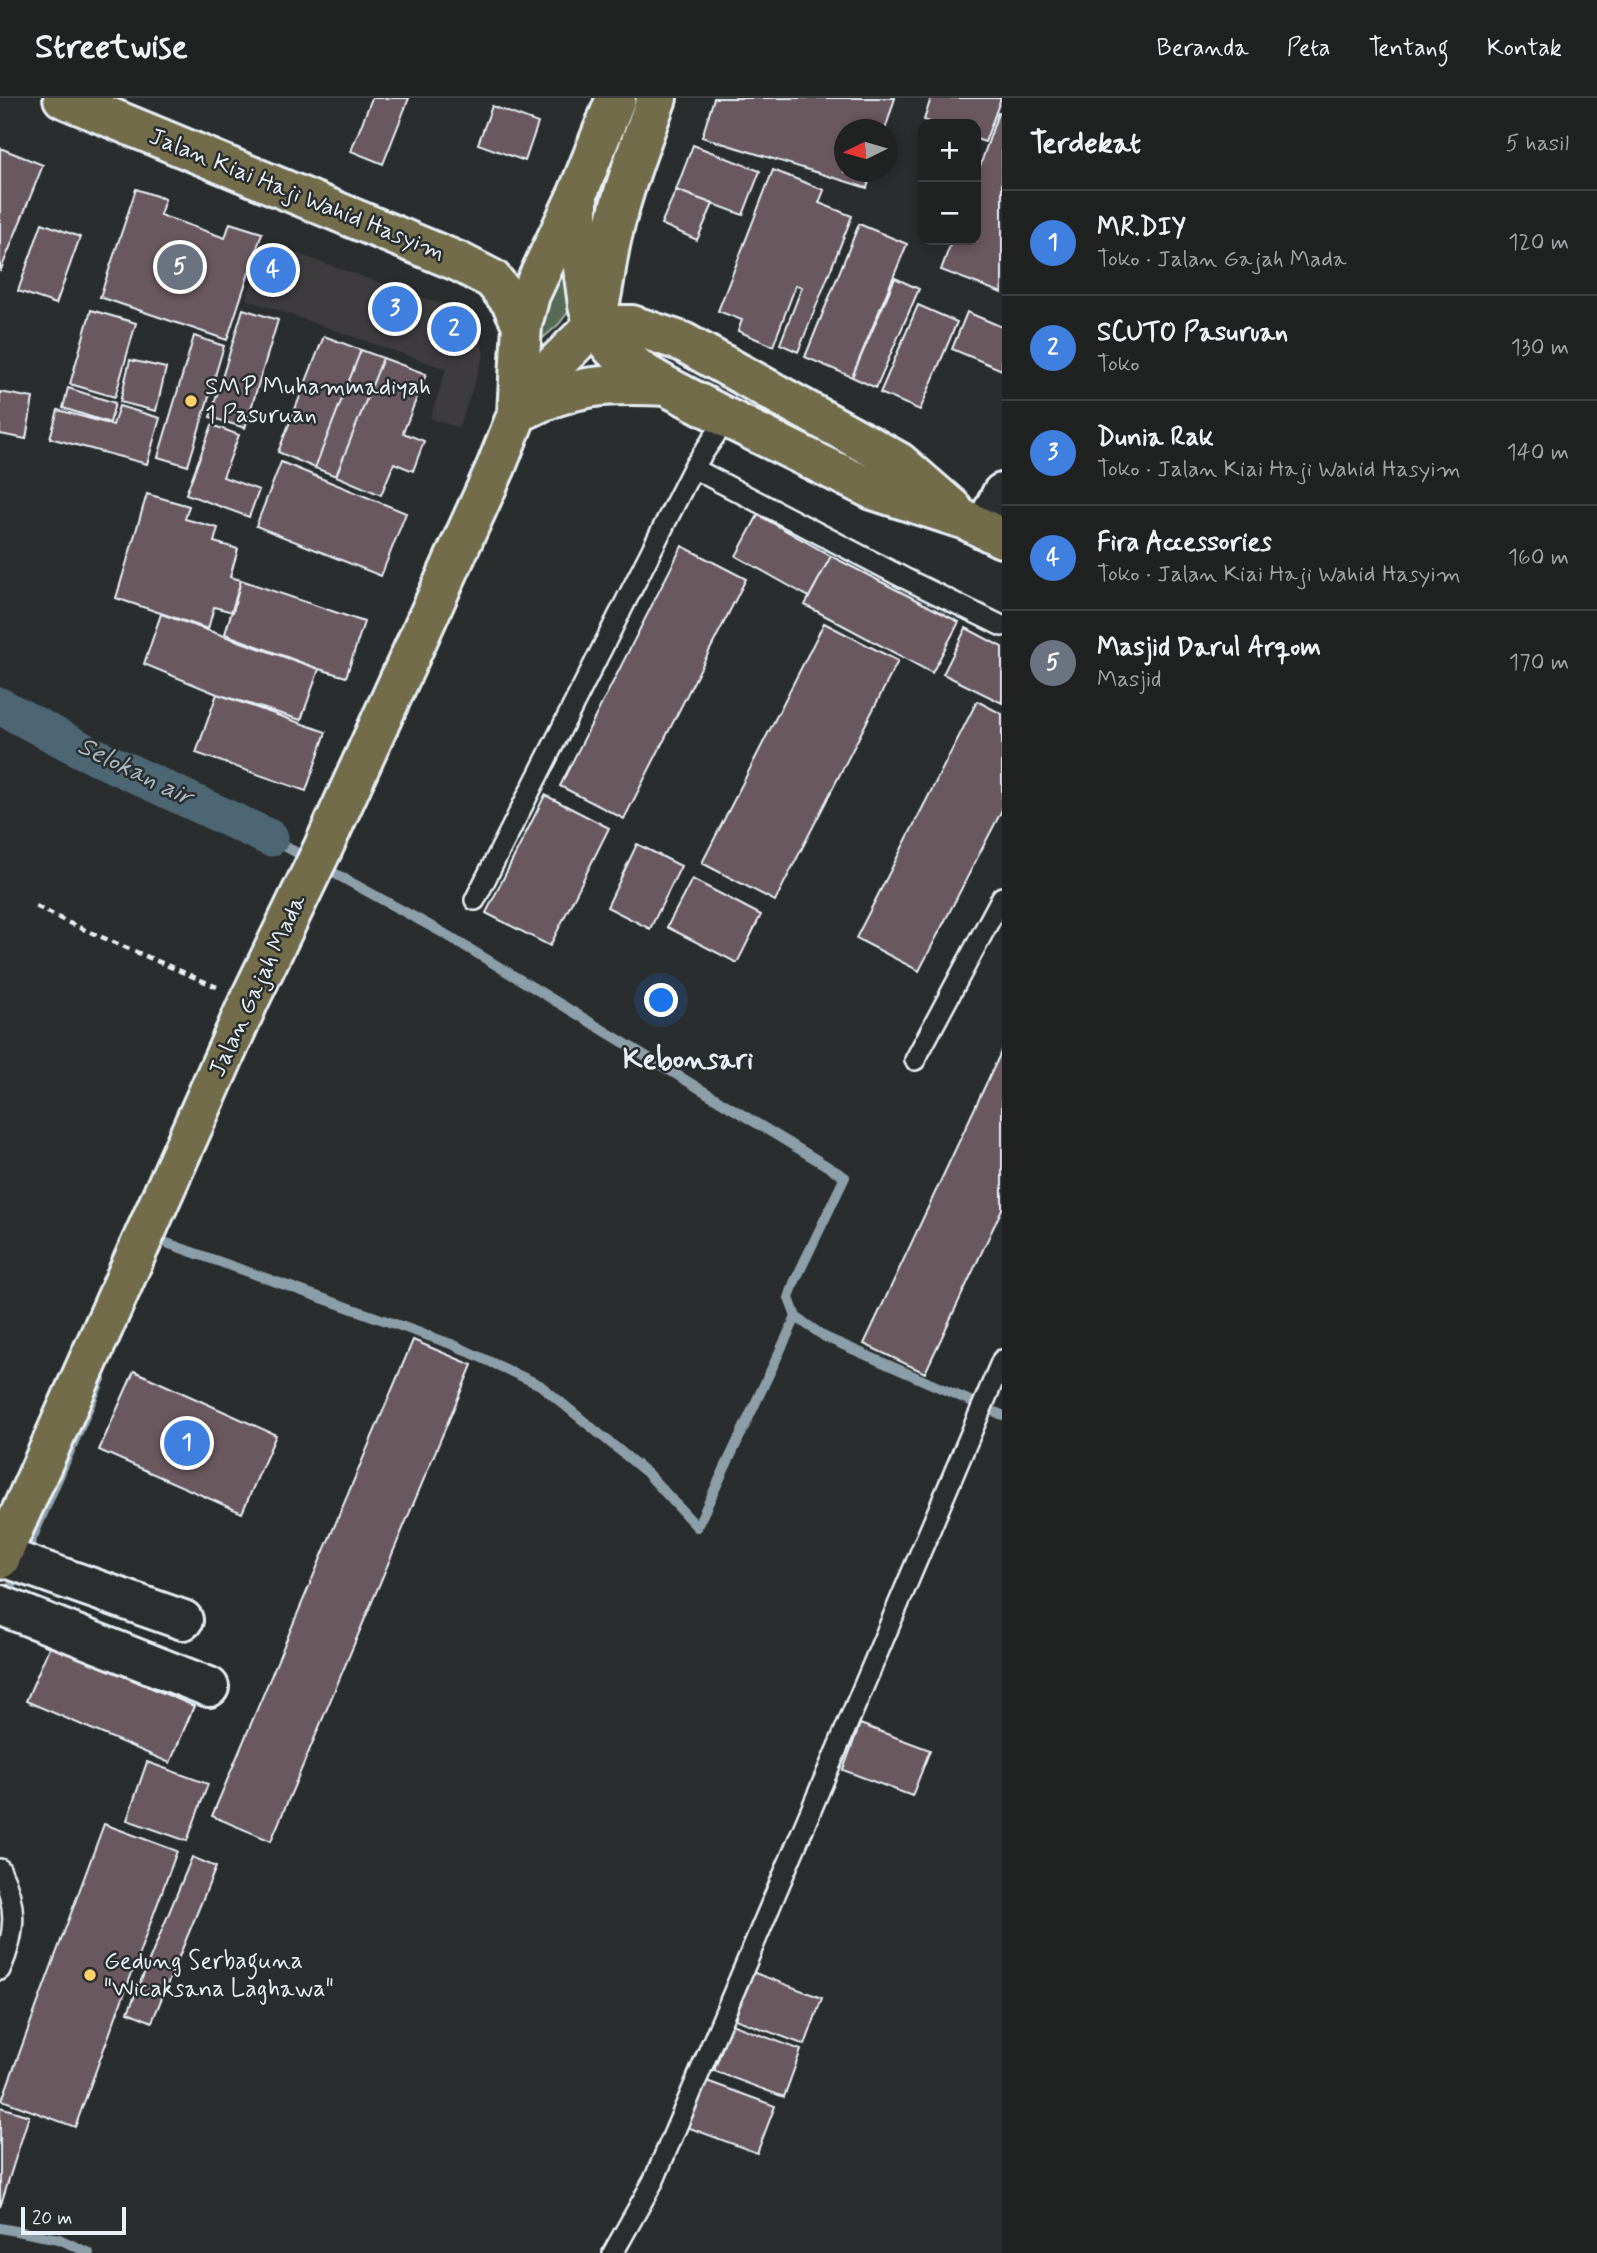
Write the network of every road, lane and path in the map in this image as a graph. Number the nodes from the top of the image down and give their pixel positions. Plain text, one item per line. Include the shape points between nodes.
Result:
1 (63, 98) edge
2 (616, 98) edge
3 (657, 98) edge
4 (578, 193) junction
5 (540, 274) junction
6 (595, 276) junction
7 (492, 279) junction
8 (522, 325) junction
9 (594, 326) junction
10 (683, 342) junction
11 (666, 386) junction
12 (517, 414) junction
13 (727, 418) junction
14 (693, 468) junction
15 (1002, 493) edge
16 (984, 529) edge
17 (1002, 626) edge
18 (1002, 897) edge
19 (475, 900) dead end
20 (36, 906) dead end
21 (249, 1001) junction
22 (915, 1060) dead end
23 (1002, 1360) edge
24 (11, 1561) edge
25 (9, 1609) edge
26 (183, 1620) dead end
27 (209, 1687) dead end
28 (0, 1869) edge
29 (0, 1970) edge
30 (613, 2253) edge

1 - 7 main road, Jalan Kiai Haji Wahid Hasyim
2 - 4 main road
3 - 6 main road
4 - 5 main road
4 - 6 main road via 578,230
5 - 6 main road via 570,267
5 - 7 main road via 514,281
5 - 8 main road
6 - 9 main road via 586,296
6 - 10 main road via 639,302
7 - 8 main road
8 - 12 main road
9 - 10 main road via 632,325
9 - 11 main road via 613,349
9 - 12 main road via 550,369
10 - 16 main road via 899,461
11 - 12 main road via 579,388
11 - 13 main road
12 - 21 main road, Jalan Gajah Mada via 319,858
13 - 14 lane
13 - 16 main road via 873,490
14 - 17 lane
14 - 19 lane
15 - 16 street
18 - 22 lane
20 - 21 path
21 - 24 main road, Jalan Gajah Mada
23 - 30 lane via 654,2180
24 - 26 street
25 - 27 street
28 - 29 lane via 14,1920

